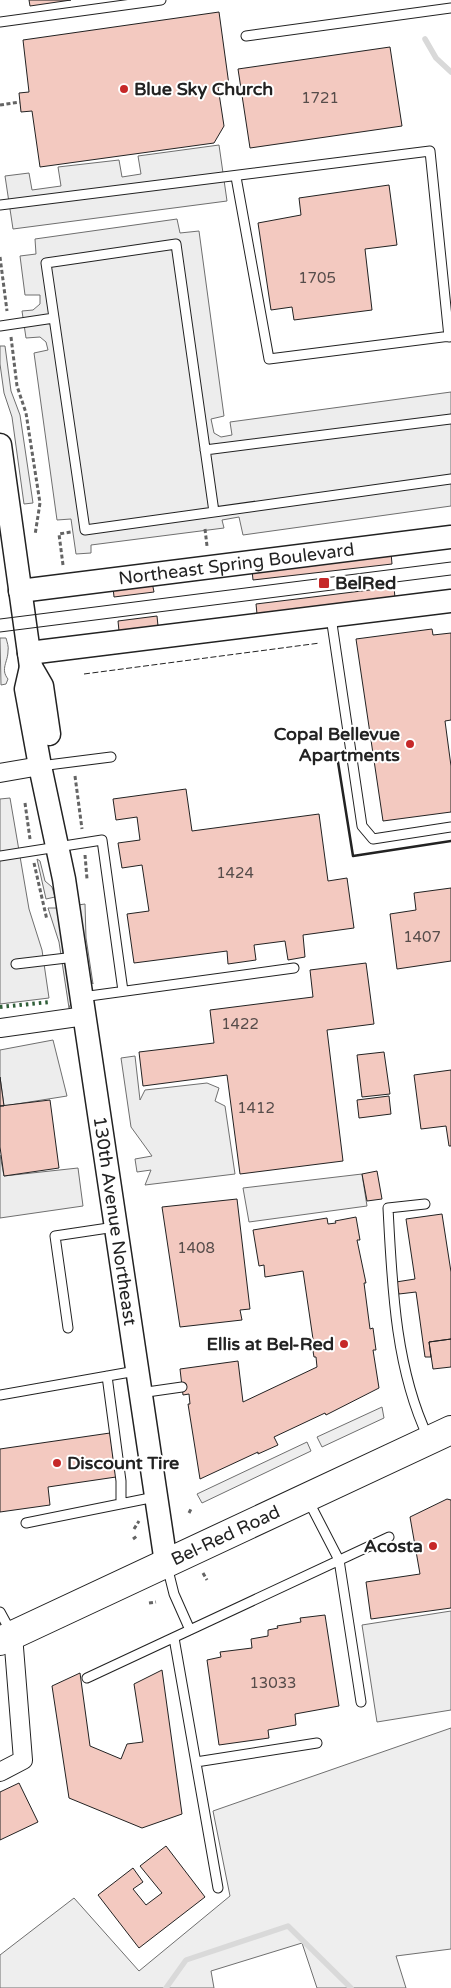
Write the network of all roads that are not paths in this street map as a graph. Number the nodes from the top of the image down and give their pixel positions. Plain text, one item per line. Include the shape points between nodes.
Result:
1 (161, 0) edge
2 (451, 8) edge
3 (0, 22) edge
4 (246, 36) dead end
5 (236, 177) junction
6 (0, 205) edge
7 (54, 318) junction
8 (5, 326) edge
9 (450, 337) edge
10 (451, 419) edge
11 (0, 445) edge
12 (205, 450) junction
13 (451, 479) edge
14 (214, 512) junction
15 (451, 537) edge
16 (20, 591) junction
17 (451, 601) edge
18 (331, 616) junction
19 (30, 660) junction
20 (110, 757) dead end
21 (47, 766) junction
22 (0, 773) edge
23 (451, 827) edge
24 (60, 847) junction
25 (0, 856) edge
26 (76, 957) junction
27 (16, 964) dead end
28 (294, 968) dead end
29 (123, 991) junction
30 (83, 1007) junction
31 (0, 1028) edge
32 (425, 1204) dead end
33 (116, 1227) junction
34 (68, 1328) dead end
35 (107, 1376) junction
36 (138, 1382) junction
37 (182, 1387) dead end
38 (0, 1394) edge
39 (440, 1435) edge
40 (155, 1497) junction
41 (307, 1497) junction
42 (121, 1504) junction
43 (26, 1523) dead end
44 (389, 1537) dead end
45 (339, 1560) junction
46 (166, 1563) junction
47 (0, 1612) edge
48 (190, 1630) junction
49 (6, 1638) edge
50 (174, 1638) junction
51 (88, 1678) dead end
52 (361, 1702) dead end
53 (317, 1743) dead end
54 (196, 1762) junction
55 (0, 1772) edge
56 (218, 1888) dead end

1 - 3 lane
2 - 4 lane
5 - 6 lane
5 - 9 lane via 269,359
5 - 9 lane via 430,151
7 - 8 lane
7 - 12 lane via 46,263 176,244
7 - 14 lane via 84,530
10 - 12 lane
11 - 16 street, 130th Avenue Northeast
12 - 14 lane
13 - 14 lane
15 - 16 street, Northeast Spring Boulevard
16 - 19 street, 130th Avenue Northeast
17 - 18 street
18 - 19 street
18 - 23 lane via 362,826 373,839
19 - 21 street, 130th Avenue Northeast via 42,686
20 - 21 lane
21 - 22 street
21 - 24 street, 130th Avenue Northeast
24 - 25 lane
24 - 26 street, 130th Avenue Northeast
24 - 29 lane via 102,840
26 - 27 lane
26 - 30 street, 130th Avenue Northeast
28 - 29 lane
29 - 30 lane
30 - 31 street
30 - 33 street, 130th Avenue Northeast
32 - 39 lane via 388,1208 394,1294 408,1385 417,1415
33 - 34 lane via 55,1236
33 - 36 street, 130th Avenue Northeast
35 - 36 lane
35 - 38 lane
35 - 42 lane via 121,1481
36 - 37 lane
36 - 40 street, 130th Avenue Northeast
39 - 41 main road, Bel-Red Road
40 - 42 lane
40 - 46 street, 130th Avenue Northeast
41 - 45 lane
41 - 46 main road, Bel-Red Road
42 - 43 lane
44 - 45 lane
45 - 48 lane
45 - 52 lane
46 - 48 lane via 174,1594
46 - 49 main road, Bel-Red Road
47 - 49 lane
48 - 50 lane
49 - 55 street via 23,1760
50 - 51 lane
50 - 54 lane
53 - 54 lane
54 - 56 lane

